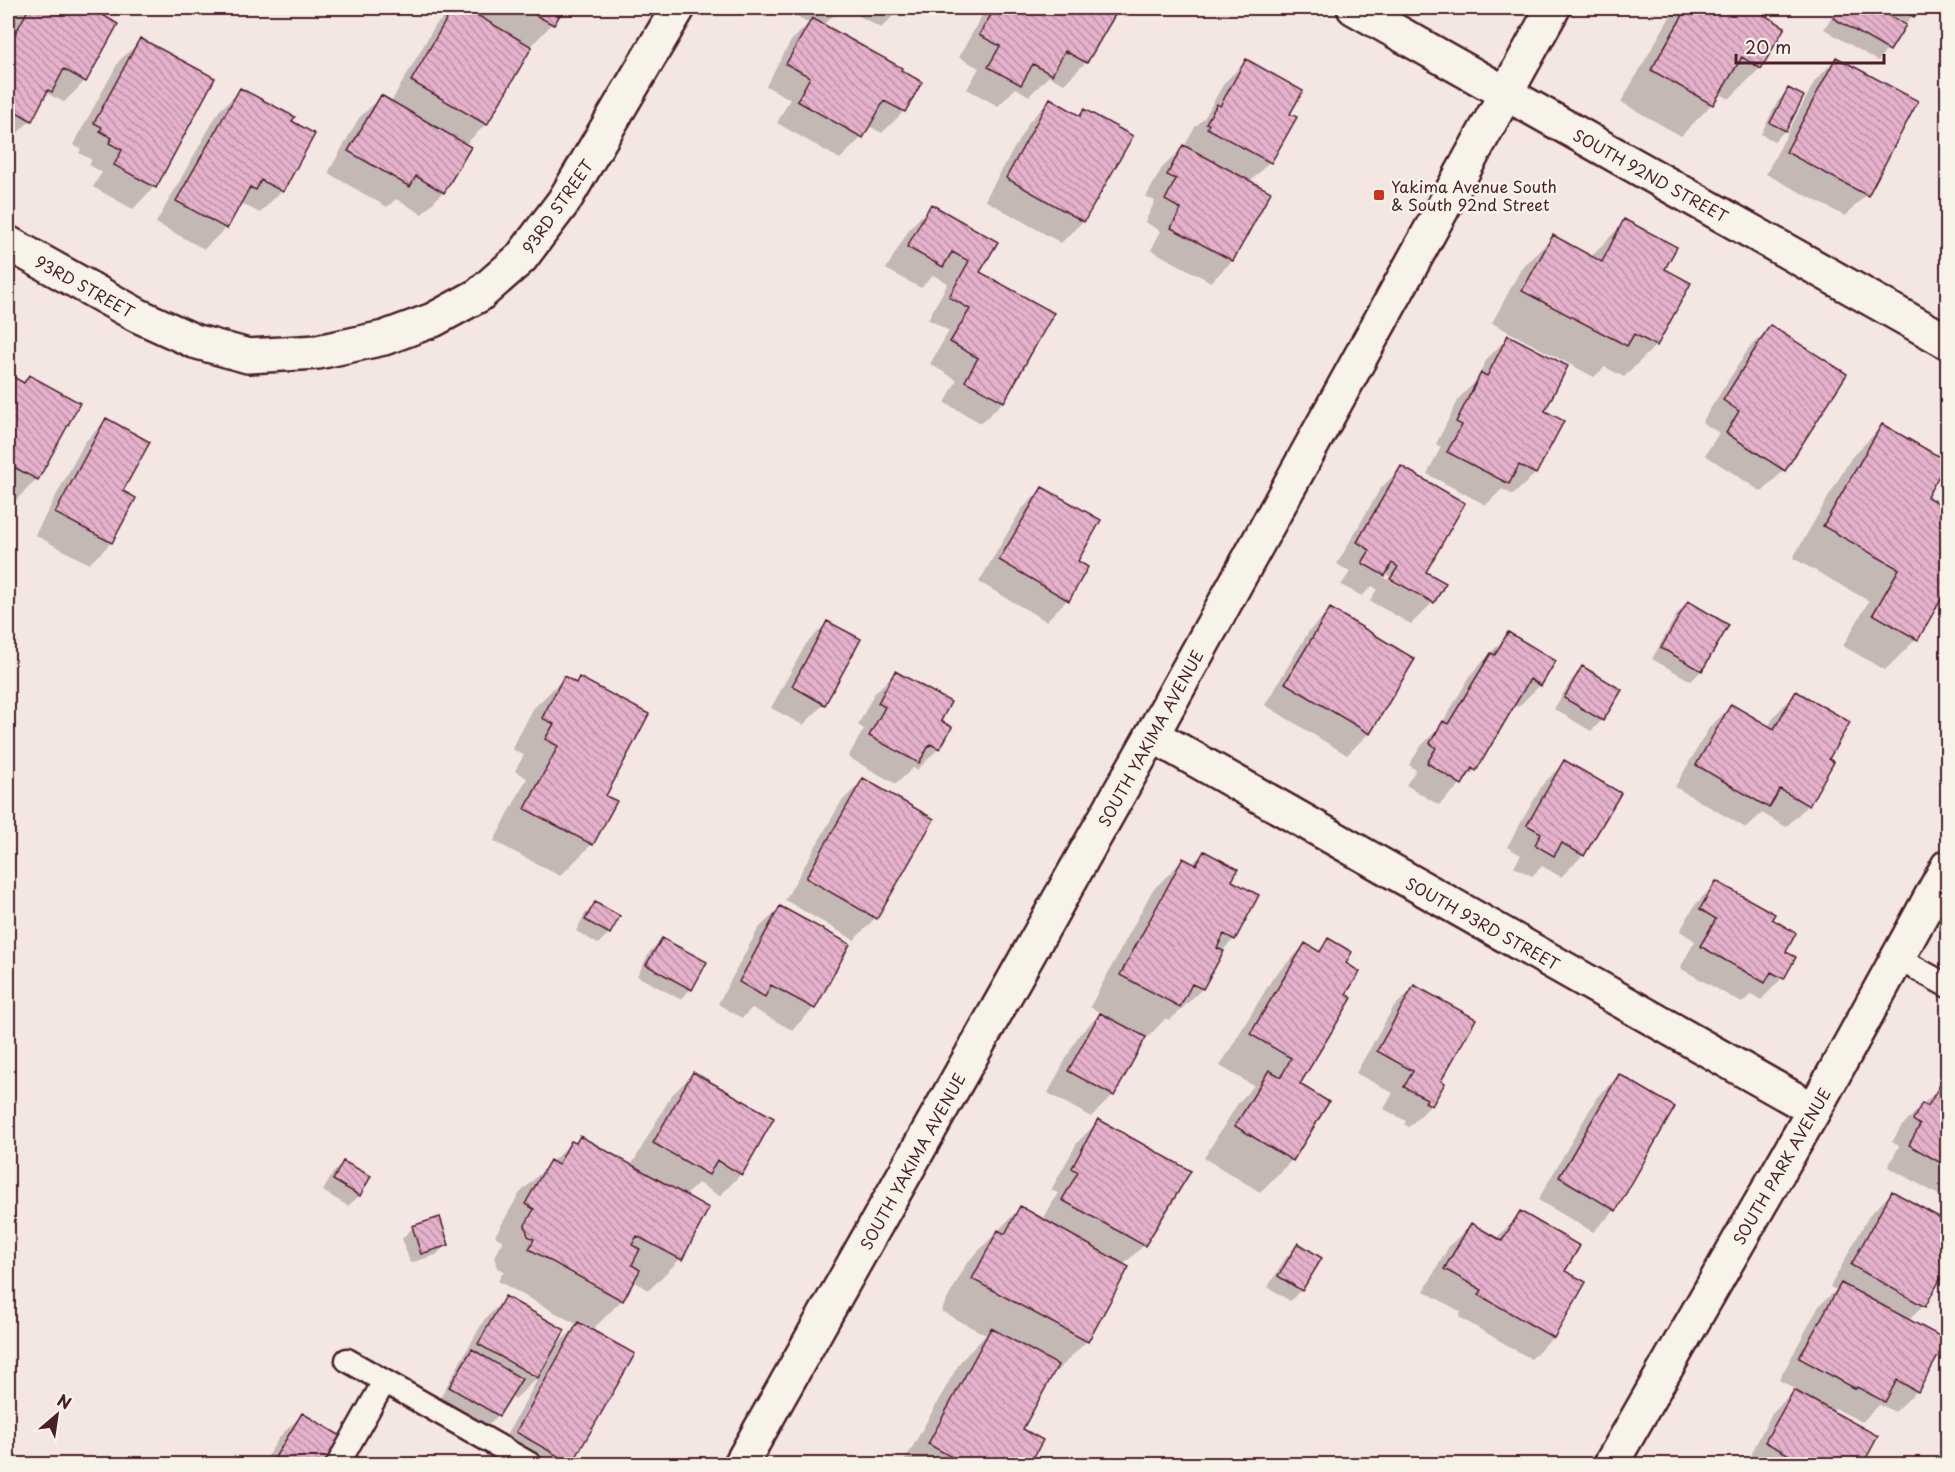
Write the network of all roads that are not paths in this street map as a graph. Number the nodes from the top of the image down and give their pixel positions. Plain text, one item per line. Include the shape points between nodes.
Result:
1 (678, 8) edge
2 (1354, 8) edge
3 (1553, 8) edge
4 (1505, 93) junction
5 (8, 243) edge
6 (1947, 342) edge
7 (1152, 735) junction
8 (1947, 866) edge
9 (1897, 958) junction
10 (1947, 986) edge
11 (1814, 1110) junction
12 (347, 1360) dead end
13 (384, 1382) junction
14 (338, 1464) edge
15 (530, 1464) edge
16 (741, 1464) edge
17 (1611, 1464) edge

1 - 5 street, 93RD STREET via 564,201 521,258 479,295 433,320 384,338 318,352 248,356 194,341 137,315
2 - 4 street, SOUTH 92ND STREET
3 - 4 street, SOUTH YAKIMA AVENUE
4 - 6 street, SOUTH 92ND STREET
4 - 7 street, SOUTH YAKIMA AVENUE
7 - 11 street, SOUTH 93RD STREET
7 - 16 street, SOUTH YAKIMA AVENUE
8 - 9 street, SOUTH PARK AVENUE
9 - 10 lane
9 - 11 street, SOUTH PARK AVENUE
11 - 17 street, SOUTH PARK AVENUE
12 - 13 lane
13 - 14 lane
13 - 15 lane

